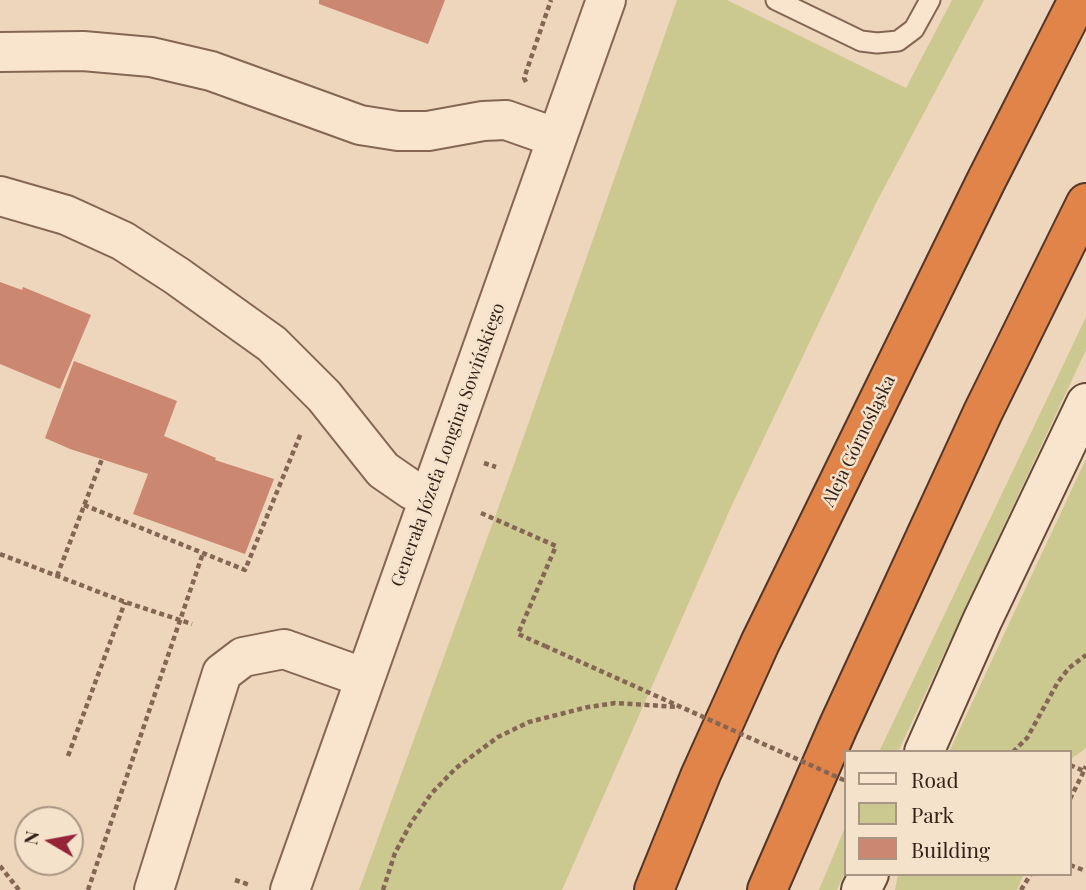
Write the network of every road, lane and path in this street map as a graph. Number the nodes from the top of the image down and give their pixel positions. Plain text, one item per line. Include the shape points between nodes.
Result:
1 (551, 0) edge
2 (606, 0) edge
3 (776, 0) edge
4 (930, 0) edge
5 (1078, 0) edge
6 (0, 52) edge
7 (524, 78) dead end
8 (557, 138) junction
9 (0, 196) edge
10 (1086, 202) edge
11 (1086, 403) edge
12 (305, 425) dead end
13 (102, 459) dead end
14 (430, 496) junction
15 (84, 505) junction
16 (481, 513) dead end
17 (204, 553) junction
18 (0, 554) edge
19 (57, 576) junction
20 (125, 602) junction
21 (180, 620) junction
22 (192, 624) dead end
23 (1086, 655) edge
24 (365, 678) junction
25 (678, 707) junction
26 (925, 750) edge
27 (1015, 750) edge
28 (68, 756) dead end
29 (1085, 769) edge
30 (844, 780) edge
31 (1072, 795) edge
32 (0, 866) edge
33 (19, 890) edge
34 (87, 890) edge
35 (154, 890) edge
36 (290, 890) edge
37 (383, 890) edge
38 (654, 890) edge
39 (767, 890) edge

1 - 7 path
2 - 8 street, Generała Józefa Longina Sowińskiego
3 - 4 lane via 861,41 877,43 898,41 914,29
5 - 38 highway, Aleja Górnośląska via 760,643
6 - 8 street via 83,51 151,57 211,71 360,125 428,131 506,120
8 - 14 street, Generała Józefa Longina Sowińskiego
9 - 14 street via 78,220 123,241 177,276 272,344 324,396 383,470
10 - 39 highway via 983,412
11 - 26 street
12 - 17 path via 245,570
13 - 15 path
14 - 24 street, Generała Józefa Longina Sowińskiego
15 - 17 path
15 - 19 path
16 - 25 path, bridge via 556,546 518,634
17 - 21 path
18 - 19 path
19 - 20 path
20 - 21 path
20 - 28 path
21 - 22 path
21 - 34 path
23 - 27 path via 1058,682 1027,738
24 - 35 street via 284,649 243,657 222,673
24 - 36 street, Generała Józefa Longina Sowińskiego
25 - 30 path, bridge
25 - 37 path via 615,703 588,707 529,722 498,737 430,794 396,853
29 - 31 path
32 - 33 path

